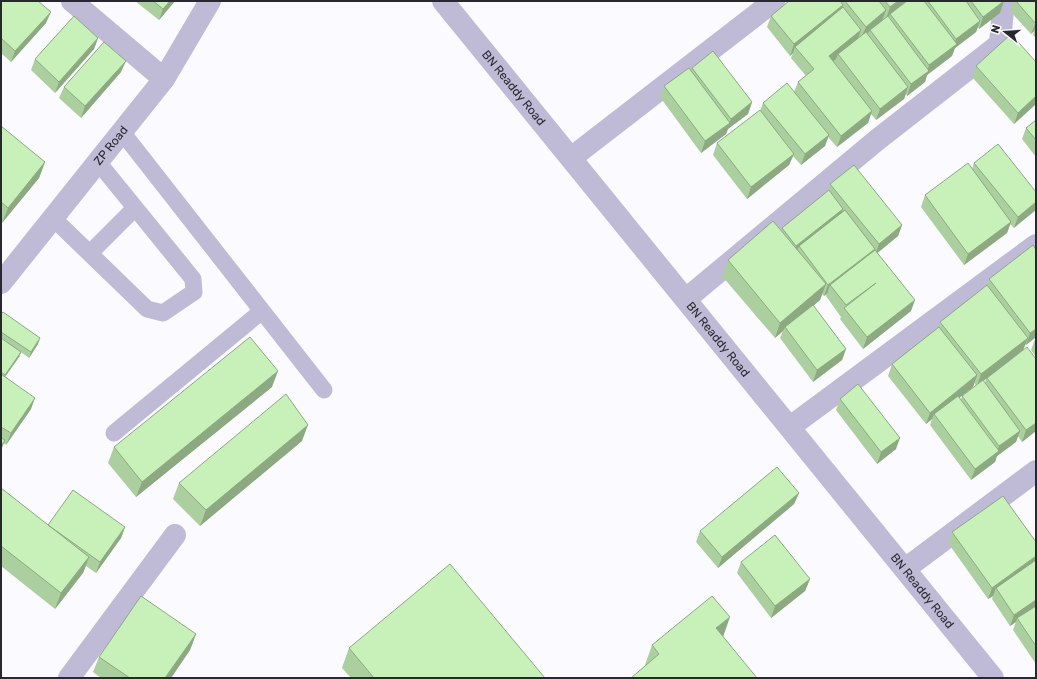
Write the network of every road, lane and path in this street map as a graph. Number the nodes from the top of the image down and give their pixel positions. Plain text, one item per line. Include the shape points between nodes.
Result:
1 (72, 1) edge
2 (210, 1) edge
3 (774, 1) edge
4 (1012, 1) edge
5 (447, 2) edge
6 (164, 80) junction
7 (122, 132) junction
8 (571, 158) junction
9 (98, 162) junction
10 (135, 208) junction
11 (53, 218) junction
12 (1036, 245) edge
13 (90, 253) junction
14 (1, 283) edge
15 (686, 299) junction
16 (262, 311) junction
17 (324, 390) dead end
18 (790, 428) junction
19 (114, 433) dead end
20 (1036, 471) edge
21 (174, 535) dead end
22 (905, 569) junction
23 (69, 678) edge
24 (993, 678) edge

1 - 6 street
2 - 6 street, ZP Road
3 - 8 street
4 - 15 street via 1003,9 1000,44 877,140
5 - 8 street, BN Readdy Road
6 - 7 street, ZP Road
7 - 9 street, ZP Road
7 - 16 lane
8 - 15 street, BN Readdy Road
9 - 10 lane
9 - 11 street, ZP Road
10 - 13 lane
10 - 13 lane via 193,279 194,292 163,313 147,309
11 - 13 lane
11 - 14 street, ZP Road
12 - 18 street
15 - 18 street, BN Readdy Road
16 - 17 lane
16 - 19 lane
18 - 22 street, BN Readdy Road
20 - 22 street
21 - 23 street
22 - 24 street, BN Readdy Road

